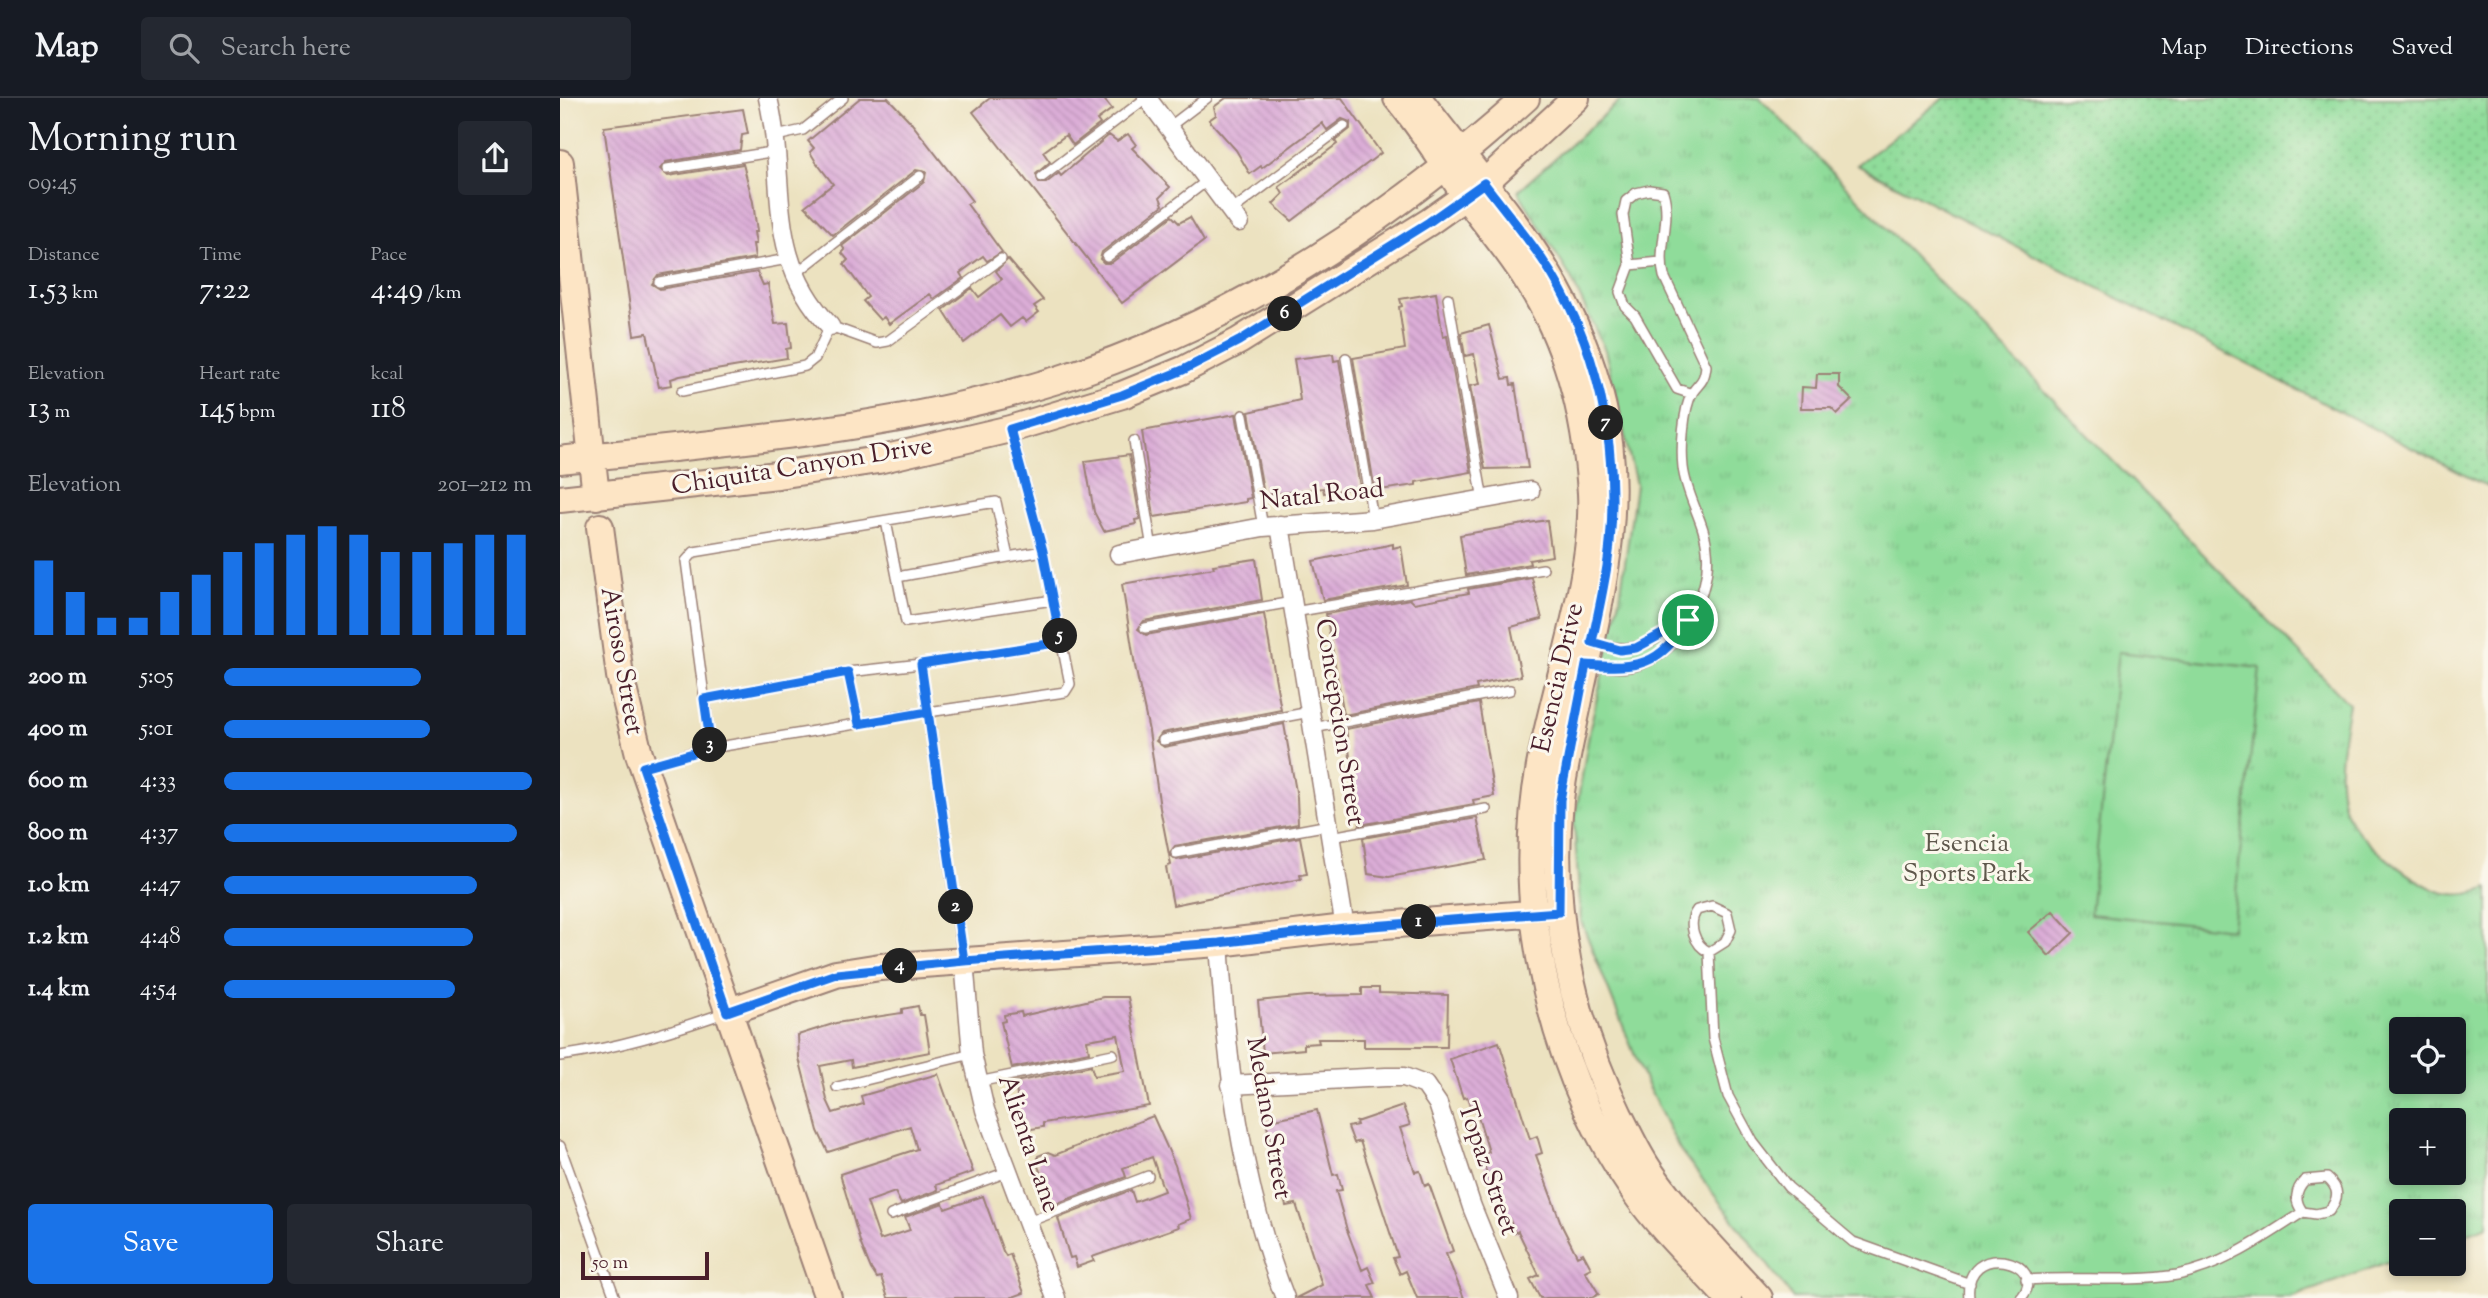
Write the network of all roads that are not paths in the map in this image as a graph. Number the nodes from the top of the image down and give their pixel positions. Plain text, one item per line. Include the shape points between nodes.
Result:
1 (768, 98) edge
2 (843, 98) edge
3 (1147, 98) edge
4 (1207, 98) edge
5 (1397, 98) edge
6 (1418, 98) edge
7 (1526, 98) edge
8 (1576, 98) edge
9 (1344, 126) dead end
10 (1168, 127) junction
11 (777, 144) junction
12 (1455, 161) junction
13 (560, 163) edge
14 (667, 169) dead end
15 (920, 176) dead end
16 (1042, 177) dead end
17 (1208, 180) junction
18 (1475, 190) junction
19 (1235, 217) joint
20 (1107, 257) dead end
21 (1001, 260) dead end
22 (1661, 261) junction
23 (1630, 265) junction
24 (791, 267) junction
25 (659, 282) dead end
26 (1448, 298) dead end
27 (830, 326) junction
28 (1346, 358) dead end
29 (682, 391) dead end
30 (1692, 394) junction
31 (1243, 415) dead end
32 (1010, 429) junction
33 (1134, 441) dead end
34 (592, 457) junction
35 (560, 460) edge
36 (1530, 491) dead end
37 (596, 496) junction
38 (560, 499) edge
39 (1483, 500) junction
40 (1373, 519) junction
41 (886, 520) junction
42 (1272, 526) junction
43 (600, 527) joint
44 (1152, 548) junction
45 (1043, 551) junction
46 (1119, 554) dead end
47 (1008, 557) junction
48 (1543, 569) dead end
49 (897, 577) junction
50 (1053, 600) junction
51 (1293, 607) junction
52 (1688, 620) junction
53 (1145, 628) dead end
54 (1061, 642) junction
55 (1589, 654) junction
56 (921, 664) junction
57 (848, 672) junction
58 (1510, 690) dead end
59 (704, 699) junction
60 (928, 712) junction
61 (1312, 720) junction
62 (859, 724) junction
63 (1163, 740) dead end
64 (711, 748) junction
65 (643, 767) junction
66 (1486, 809) dead end
67 (1330, 831) junction
68 (1176, 853) dead end
69 (1547, 912) junction
70 (1345, 928) junction
71 (1219, 943) junction
72 (1709, 952) junction
73 (964, 961) junction
74 (727, 1012) junction
75 (972, 1054) junction
76 (1113, 1054) dead end
77 (560, 1056) edge
78 (978, 1082) junction
79 (1230, 1085) junction
80 (837, 1087) dead end
81 (560, 1146) edge
82 (1007, 1172) junction
83 (1148, 1175) dead end
84 (2303, 1212) junction
85 (891, 1215) dead end
86 (1028, 1222) junction
87 (2025, 1280) junction
88 (1970, 1284) junction
89 (1051, 1296) edge
90 (615, 1298) edge
91 (828, 1298) edge
92 (1285, 1298) edge
93 (1509, 1298) edge
94 (1728, 1298) edge
95 (1759, 1298) edge
96 (1969, 1298) edge
97 (2021, 1298) edge

1 - 11 street
2 - 11 lane
3 - 10 street
3 - 16 lane
4 - 10 lane
5 - 12 street, Esencia Drive
6 - 12 street, Esencia Drive
7 - 12 street, Chiquita Canyon Drive
8 - 18 street, Chiquita Canyon Drive
9 - 19 lane
10 - 17 street
11 - 14 lane
11 - 24 street via 779,209
12 - 18 street, Esencia Drive
12 - 34 street, Chiquita Canyon Drive via 1363,229 1280,282 1192,327 1055,380 828,430
13 - 34 street, Airoso Street
15 - 24 lane
17 - 19 street
17 - 20 lane
18 - 32 street, Chiquita Canyon Drive via 1284,315 1183,370 1122,395
18 - 55 street, Esencia Drive via 1542,260 1589,356 1604,411 1612,488 1610,544
18 - 69 street, Esencia Drive via 1547,311 1574,386 1589,473 1591,498 1582,574 1534,805
21 - 27 lane via 888,341 877,343
22 - 23 lane
22 - 23 lane via 1667,206 1663,192 1649,190 1626,201 1623,215
22 - 30 lane via 1706,366 1704,381
23 - 30 lane via 1620,292 1625,306 1677,389
24 - 25 lane
24 - 27 street
26 - 39 lane
27 - 29 lane via 816,358 805,366
28 - 40 lane
30 - 52 lane via 1683,430 1683,469 1707,548 1707,567
31 - 42 lane
32 - 37 street, Chiquita Canyon Drive via 828,468
32 - 45 lane
33 - 44 lane
34 - 35 street, Chiquita Canyon Drive
34 - 37 street, Airoso Street
36 - 39 street, Natal Road
37 - 38 street, Chiquita Canyon Drive
37 - 43 street, Airoso Street
39 - 40 street, Natal Road
40 - 42 street, Natal Road
41 - 47 lane via 996,502
41 - 49 lane
41 - 59 lane via 694,552 686,561
42 - 44 street, Natal Road
42 - 51 street, Concepcion Street
43 - 65 street, Airoso Street via 621,676
44 - 46 street, Natal Road
45 - 47 lane
45 - 50 lane
47 - 49 lane
48 - 51 lane
49 - 50 lane via 906,622
50 - 54 lane
51 - 53 lane
51 - 61 street, Concepcion Street
52 - 55 lane via 1636,648
52 - 55 lane via 1673,643 1644,663 1629,667
54 - 56 lane
54 - 60 lane via 1070,684 1065,692
55 - 69 street, Esencia Drive via 1560,800
56 - 57 lane
56 - 60 lane
57 - 59 lane
57 - 62 lane
58 - 61 lane
59 - 64 lane
60 - 62 lane
60 - 73 lane
61 - 63 lane
61 - 67 street, Concepcion Street
62 - 64 lane
64 - 65 lane
65 - 74 street, Airoso Street
66 - 67 lane
67 - 68 lane
67 - 70 street, Concepcion Street
69 - 70 street
69 - 94 street, Esencia Drive via 1548,996 1573,1077 1637,1196
69 - 95 street, Esencia Drive via 1585,1032 1649,1171
70 - 71 street
71 - 73 street
71 - 79 street, Medano Street
72 - 72 lane via 1721,946 1731,930 1727,913 1712,906 1697,910 1692,919 1697,941
72 - 88 lane via 1713,1038 1728,1096 1753,1142 1788,1187 1853,1242
73 - 74 street via 836,974
73 - 75 street, Alienta Lane
74 - 77 lane via 660,1035
74 - 91 street, Airoso Street
75 - 78 street, Alienta Lane
75 - 80 lane
76 - 78 lane
78 - 82 street, Alienta Lane
79 - 92 street, Medano Street via 1243,1158
79 - 93 street, Topaz Street via 1386,1077 1404,1077 1425,1085 1438,1104
81 - 90 lane
82 - 85 lane
82 - 86 street, Alienta Lane
83 - 86 lane
84 - 84 lane via 2329,1210 2338,1196 2328,1178 2305,1180 2296,1195
84 - 87 lane via 2261,1241 2179,1274
86 - 89 street, Alienta Lane
87 - 88 lane via 2022,1268 2001,1258 1989,1260
87 - 97 lane
88 - 96 lane

